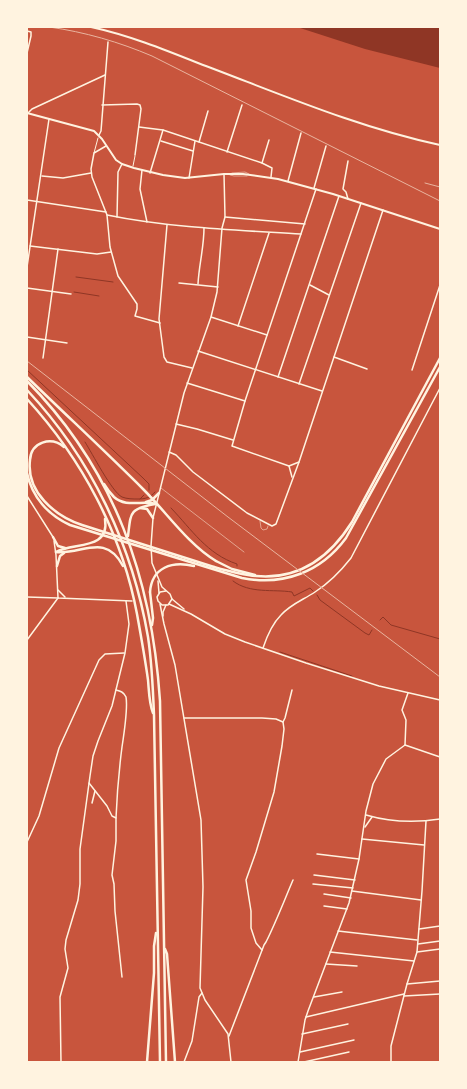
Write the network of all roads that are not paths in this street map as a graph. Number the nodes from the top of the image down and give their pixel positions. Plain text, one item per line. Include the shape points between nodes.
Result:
1 (91, 27) edge
2 (27, 31) edge
3 (108, 42) dead end
4 (27, 53) edge
5 (105, 75) junction
6 (242, 104) dead end
7 (102, 105) junction
8 (208, 111) dead end
9 (27, 113) edge
10 (49, 118) junction
11 (139, 127) junction
12 (100, 128) junction
13 (163, 130) junction
14 (96, 132) junction
15 (301, 133) dead end
16 (98, 136) junction
17 (160, 140) junction
18 (269, 140) dead end
19 (195, 141) junction
20 (198, 142) junction
21 (440, 145) edge
22 (106, 146) junction
23 (326, 146) dead end
24 (193, 151) junction
25 (227, 152) junction
26 (94, 153) junction
27 (135, 155) joint
28 (348, 161) dead end
29 (262, 163) junction
30 (122, 164) junction
31 (132, 166) dead end
32 (142, 170) junction
33 (150, 173) junction
34 (91, 174) junction
35 (226, 174) junction
36 (41, 176) junction
37 (271, 177) junction
38 (189, 178) junction
39 (288, 181) junction
40 (315, 188) junction
41 (339, 196) junction
42 (348, 199) junction
43 (27, 200) edge
44 (37, 202) junction
45 (361, 203) junction
46 (383, 210) junction
47 (106, 212) junction
48 (107, 216) junction
49 (117, 217) junction
50 (225, 217) junction
51 (147, 222) junction
52 (167, 224) junction
53 (305, 224) junction
54 (204, 228) junction
55 (222, 228) junction
56 (440, 229) edge
57 (269, 232) junction
58 (301, 234) junction
59 (30, 246) junction
60 (58, 249) junction
61 (111, 252) junction
62 (27, 267) edge
63 (179, 283) dead end
64 (198, 284) junction
65 (309, 285) junction
66 (440, 285) edge
67 (218, 287) junction
68 (27, 288) edge
69 (52, 292) junction
70 (71, 294) dead end
71 (329, 295) junction
72 (211, 317) junction
73 (160, 323) junction
74 (238, 326) junction
75 (267, 335) junction
76 (27, 337) edge
77 (45, 340) junction
78 (67, 343) dead end
79 (198, 351) junction
80 (334, 357) junction
81 (42, 358) dead end
82 (440, 358) edge
83 (440, 367) edge
84 (192, 368) junction
85 (368, 369) dead end
86 (256, 370) junction
87 (412, 370) dead end
88 (27, 377) edge
89 (278, 377) junction
90 (27, 381) edge
91 (187, 383) junction
92 (299, 384) junction
93 (27, 390) edge
94 (440, 390) edge
95 (322, 392) junction
96 (27, 399) edge
97 (245, 402) junction
98 (176, 424) junction
99 (233, 440) junction
100 (69, 451) junction
101 (169, 452) junction
102 (299, 462) junction
103 (289, 466) junction
104 (27, 473) edge
105 (293, 477) junction
106 (101, 480) junction
107 (160, 487) junction
108 (158, 493) junction
109 (27, 496) edge
110 (99, 502) junction
111 (144, 503) junction
112 (156, 504) junction
113 (138, 509) junction
114 (153, 518) junction
115 (259, 520) junction
116 (267, 524) junction
117 (53, 537) junction
118 (128, 538) junction
119 (68, 548) junction
120 (56, 552) junction
121 (66, 552) junction
122 (244, 552) dead end
123 (57, 566) junction
124 (204, 568) junction
125 (128, 575) junction
126 (264, 577) junction
127 (158, 579) junction
128 (58, 590) junction
129 (166, 591) junction
130 (159, 594) junction
131 (27, 597) edge
132 (58, 598) junction
133 (66, 598) junction
134 (172, 598) junction
135 (126, 601) junction
136 (132, 601) dead end
137 (158, 602) junction
138 (160, 604) junction
139 (169, 604) junction
140 (166, 605) junction
141 (150, 610) junction
142 (191, 614) junction
143 (163, 618) junction
144 (27, 640) edge
145 (263, 648) junction
146 (124, 653) junction
147 (116, 690) junction
148 (292, 690) dead end
149 (408, 693) junction
150 (440, 700) edge
151 (154, 715) junction
152 (184, 718) junction
153 (283, 722) junction
154 (405, 745) junction
155 (440, 757) edge
156 (89, 783) junction
157 (95, 791) junction
158 (92, 803) dead end
159 (366, 815) junction
160 (372, 817) junction
161 (116, 818) junction
162 (440, 819) edge
163 (365, 821) junction
164 (426, 821) junction
165 (369, 822) junction
166 (364, 828) junction
167 (362, 839) junction
168 (27, 842) edge
169 (424, 845) junction
170 (317, 854) dead end
171 (360, 860) junction
172 (314, 875) dead end
173 (293, 880) dead end
174 (355, 880) junction
175 (313, 884) dead end
176 (353, 890) junction
177 (324, 894) dead end
178 (351, 898) junction
179 (421, 900) junction
180 (324, 906) dead end
181 (347, 909) junction
182 (440, 926) edge
183 (157, 927) junction
184 (419, 929) junction
185 (338, 931) junction
186 (418, 940) junction
187 (440, 941) edge
188 (417, 944) junction
189 (164, 947) junction
190 (440, 949) edge
191 (262, 950) junction
192 (330, 952) junction
193 (417, 952) junction
194 (414, 961) junction
195 (326, 964) junction
196 (357, 966) dead end
197 (122, 976) dead end
198 (440, 981) edge
199 (407, 984) junction
200 (342, 992) dead end
201 (202, 993) junction
202 (440, 994) edge
203 (404, 995) junction
204 (313, 998) junction
205 (306, 1017) junction
206 (348, 1024) dead end
207 (302, 1034) junction
208 (229, 1036) junction
209 (354, 1040) dead end
210 (300, 1052) junction
211 (349, 1052) dead end
212 (61, 1062) edge
213 (147, 1062) edge
214 (160, 1062) edge
215 (166, 1062) edge
216 (175, 1062) edge
217 (184, 1062) edge
218 (231, 1062) edge
219 (298, 1062) edge
220 (304, 1062) edge
221 (391, 1062) edge

1 - 21 main road via 148,44 366,125
2 - 4 street via 31,36
3 - 5 street
5 - 7 street
5 - 9 street
6 - 25 street
7 - 11 street via 140,105
7 - 12 street
8 - 20 street
9 - 10 main road
10 - 14 main road
10 - 36 street
11 - 13 street
11 - 27 street
12 - 14 street
12 - 16 street
13 - 17 street
13 - 19 street
14 - 16 main road
15 - 39 street
16 - 22 main road
16 - 26 street
17 - 24 street
17 - 33 street
18 - 29 street
19 - 20 street
19 - 24 street
20 - 25 street
22 - 26 street
22 - 30 main road
23 - 40 street
24 - 38 street
25 - 29 street
26 - 34 street
27 - 31 street
28 - 42 street via 342,189
29 - 37 street via 272,168
30 - 32 main road
30 - 49 street via 118,172
32 - 33 main road
32 - 51 street via 140,189
33 - 38 main road
34 - 36 street via 63,178
34 - 47 street
35 - 37 main road
35 - 38 main road
35 - 50 street
36 - 44 street
37 - 39 main road
39 - 40 main road
40 - 41 main road
40 - 53 street
41 - 42 main road
41 - 65 street
42 - 45 main road
43 - 44 street
44 - 47 street
44 - 59 street
45 - 46 main road
45 - 71 street
46 - 56 main road
46 - 80 street
47 - 48 street
48 - 49 street
48 - 61 street
49 - 51 street
50 - 53 street
50 - 55 street
51 - 52 street
52 - 54 street
52 - 73 street
53 - 58 street
54 - 55 street
54 - 64 street
55 - 57 street
55 - 67 street
57 - 58 street
57 - 74 street
58 - 75 street
59 - 60 street
59 - 62 street
60 - 61 street via 97,254
60 - 69 street
61 - 73 street via 118,276 137,304 135,316
63 - 64 street
64 - 67 street
65 - 71 street
65 - 89 street
66 - 87 street
67 - 72 street
68 - 69 street
69 - 70 street
69 - 77 street
71 - 92 street
72 - 74 street
72 - 79 street
73 - 84 street via 165,360
74 - 75 street
75 - 86 street
76 - 77 street
77 - 78 street
77 - 81 street
79 - 84 street
79 - 86 street
80 - 85 street
80 - 95 street
82 - 126 highway via 352,522 335,545 319,559 301,569
83 - 124 highway via 350,532 338,548 322,562 303,573 267,581 235,577
84 - 91 street
86 - 89 street
86 - 97 street
88 - 126 highway via 143,489 200,550 232,569
89 - 92 street
90 - 106 highway via 70,432
91 - 97 street
91 - 98 street
92 - 95 street
93 - 151 highway via 64,435 96,485 127,554 143,611 151,663
94 - 145 street via 354,552 334,578 293,604 280,616
95 - 102 street
96 - 100 highway
97 - 99 street
98 - 99 street
98 - 101 street
99 - 103 street via 232,446
100 - 110 highway
100 - 126 highway via 61,444 47,441 39,444 30,456 31,475 39,493 52,510 86,527 214,567
101 - 107 street
101 - 115 street
102 - 103 street
102 - 105 street
103 - 105 street
104 - 124 highway via 36,495 48,511 66,524
105 - 116 street via 276,524
106 - 111 highway via 120,501
106 - 118 highway
107 - 108 street
107 - 122 lane
108 - 111 highway via 152,500
108 - 112 street
109 - 117 street
110 - 119 highway via 105,520 103,535 90,544
110 - 125 highway
111 - 112 highway
112 - 113 highway
112 - 114 street
113 - 114 highway via 148,509
113 - 118 highway via 130,519
114 - 127 street via 151,552
115 - 116 street
115 - 116 lane via 261,529 265,531 268,528
117 - 119 highway via 59,547
117 - 120 street
118 - 141 highway
119 - 120 highway
120 - 121 highway
120 - 123 street
121 - 123 highway via 60,556
121 - 125 highway via 90,547 106,549 118,558
123 - 128 street
124 - 141 highway via 176,564 161,570 152,583
125 - 151 highway via 137,612
127 - 129 street
127 - 130 street
128 - 132 street
128 - 133 street
129 - 130 street
129 - 134 street
130 - 137 street
130 - 137 street via 151,600
131 - 132 street
132 - 133 street
132 - 144 street
133 - 135 street
134 - 139 street
134 - 142 street
135 - 136 street
135 - 146 street via 129,624
137 - 138 street
138 - 140 street
138 - 143 street
139 - 140 street
139 - 142 street
140 - 143 street
141 - 189 highway via 160,709
142 - 145 street via 231,636
143 - 152 street via 175,665
145 - 149 street via 362,681
146 - 147 street
146 - 168 street via 105,654 99,660 59,748 42,810
147 - 156 street via 110,713 95,748
147 - 161 street via 125,695 126,704
148 - 153 street
149 - 150 street
149 - 154 street via 402,710 406,720
151 - 183 highway
152 - 153 street via 262,718
152 - 201 street via 201,820
153 - 191 street via 282,746 274,792 246,880 251,928 256,943
154 - 155 street
154 - 159 street via 383,762 369,796
156 - 157 street
156 - 212 street via 80,849 78,900 65,944 68,965 60,997
157 - 158 street
157 - 161 street
159 - 160 street
159 - 163 street
160 - 164 street via 395,821
160 - 165 street
161 - 197 street via 112,875
162 - 164 street
163 - 165 street
163 - 166 street
164 - 169 street
165 - 166 street
166 - 167 street
167 - 169 street
167 - 171 street
169 - 179 street
170 - 171 street
171 - 174 street
172 - 174 street
173 - 191 street
174 - 176 street
175 - 176 street
176 - 178 street
176 - 179 street
177 - 178 street
178 - 181 street
179 - 184 street
180 - 181 street
181 - 185 street
182 - 184 street
183 - 213 highway
183 - 214 highway
184 - 186 street
185 - 186 street
185 - 192 street
186 - 188 street
187 - 188 street
188 - 193 street
189 - 215 highway
189 - 216 highway via 167,954
190 - 193 street
191 - 208 street
192 - 194 street
192 - 195 street
193 - 194 street
194 - 199 street
195 - 196 street
195 - 204 street
198 - 199 street
199 - 203 street
200 - 204 street
201 - 208 street
201 - 217 street via 199,997 192,1041
202 - 203 street
203 - 205 street
203 - 221 street via 391,1046
204 - 205 street
205 - 207 street
206 - 207 street
207 - 210 street
208 - 218 street
209 - 210 street
210 - 219 street
211 - 220 street

